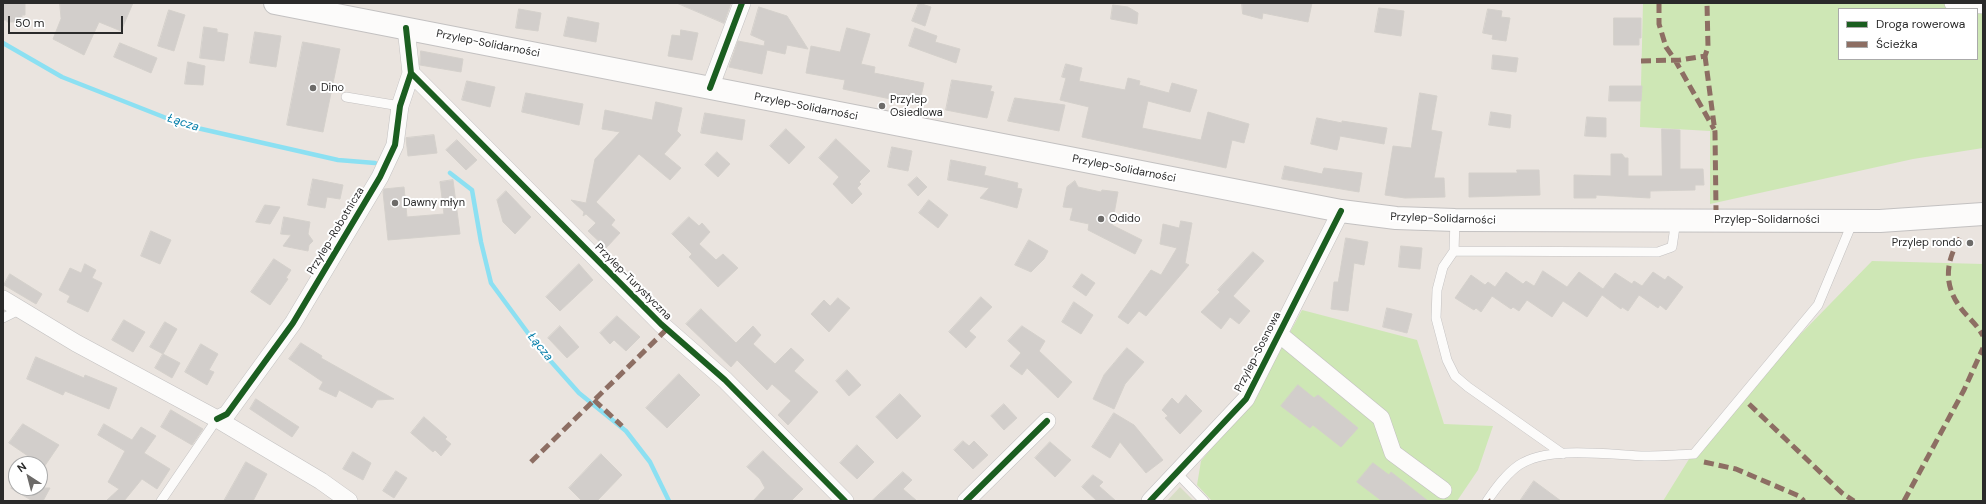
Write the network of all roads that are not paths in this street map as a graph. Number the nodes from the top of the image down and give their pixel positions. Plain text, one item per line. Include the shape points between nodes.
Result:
1 (276, 3) edge
2 (742, 3) edge
3 (1953, 3) edge
4 (1983, 5) edge
5 (406, 28) junction
6 (411, 73) junction
7 (710, 88) junction
8 (346, 97) dead end
9 (400, 106) junction
10 (1341, 211) junction
11 (1983, 214) edge
12 (1454, 220) junction
13 (1676, 220) junction
14 (1853, 221) junction
15 (1454, 251) junction
16 (3, 299) edge
17 (21, 309) junction
18 (3, 318) edge
19 (1279, 334) junction
20 (218, 419) junction
21 (1047, 421) dead end
22 (1563, 454) junction
23 (1177, 473) junction
24 (1443, 490) dead end
25 (161, 501) edge
26 (349, 501) edge
27 (845, 501) edge
28 (966, 501) edge
29 (1150, 501) edge
30 (1204, 501) edge
31 (1487, 501) edge

1 - 5 main road, Przylep-Solidarności
2 - 7 street
3 - 4 street
5 - 6 street, Przylep-Robotnicza
5 - 7 main road, Przylep-Solidarności
6 - 9 street, Przylep-Robotnicza
6 - 27 street, Przylep-Turystyczna via 661,324 725,380
7 - 10 main road, Przylep-Solidarności
8 - 9 lane
9 - 20 street, Przylep-Robotnicza via 395,145 380,177 293,323 227,414
10 - 12 main road, Przylep-Solidarności via 1396,218
10 - 19 street, Przylep-Sosnowa
11 - 14 main road, Przylep-Solidarności
12 - 13 main road, Przylep-Solidarności
12 - 15 lane
13 - 14 main road, Przylep-Solidarności
13 - 15 lane via 1672,247 1658,252
14 - 22 lane via 1818,305 1694,454
15 - 22 lane via 1443,267 1437,290 1436,318 1447,360 1455,376
16 - 17 street
17 - 18 lane
17 - 20 street via 76,343
19 - 23 street, Przylep-Sosnowa via 1246,400
19 - 24 street via 1381,418 1393,453
20 - 25 lane
20 - 26 street via 321,481
21 - 28 street
22 - 31 lane via 1540,456 1520,465 1503,480
23 - 29 street, Przylep-Sosnowa
23 - 30 lane

